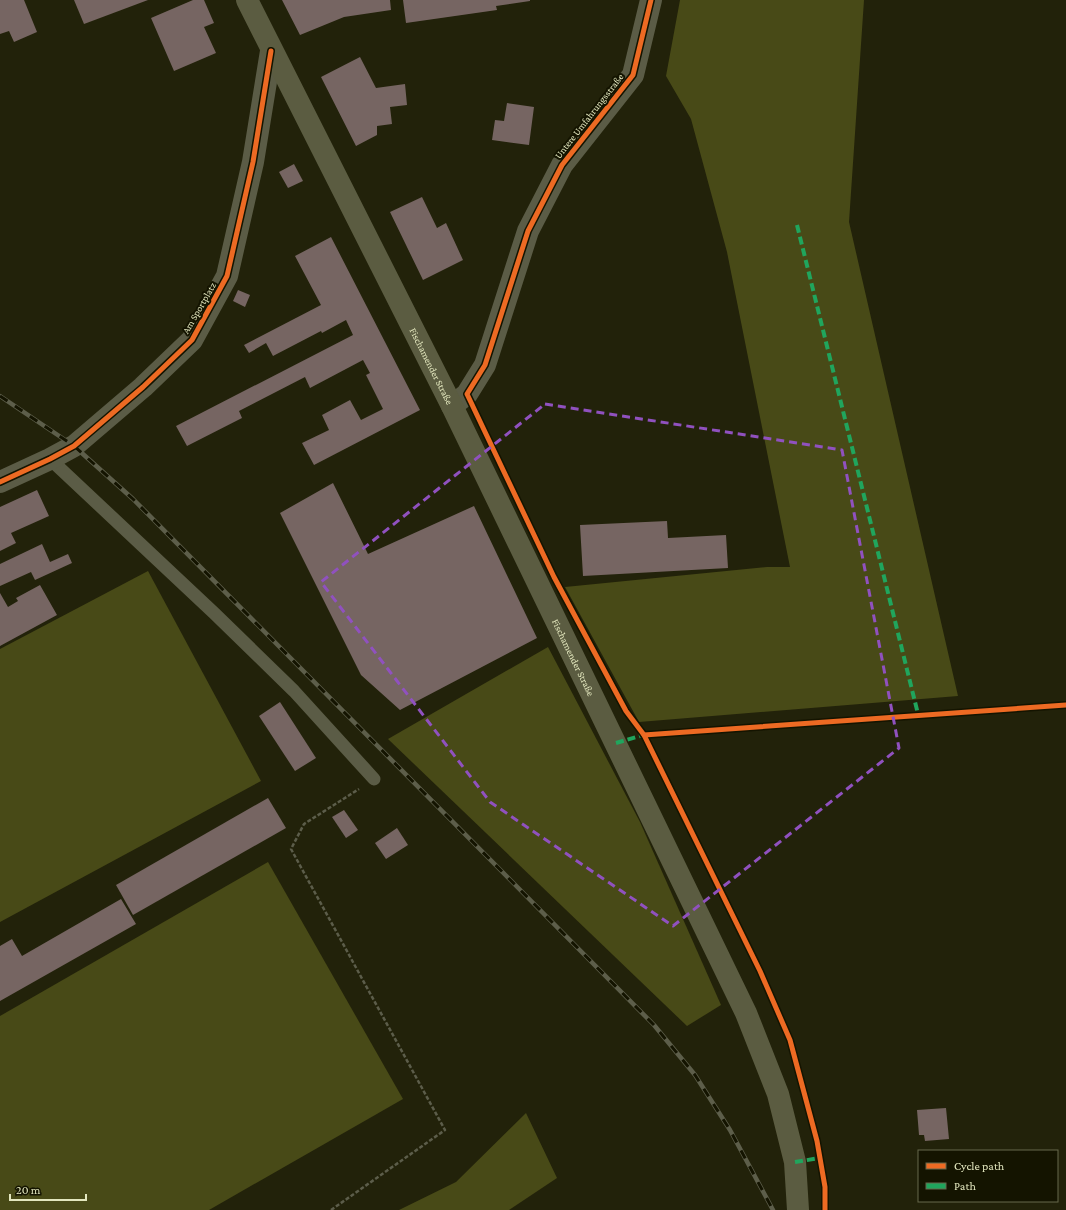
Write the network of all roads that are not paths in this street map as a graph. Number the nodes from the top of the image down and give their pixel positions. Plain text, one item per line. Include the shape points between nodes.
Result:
1 (247, 0) edge
2 (651, 0) edge
3 (272, 51) junction
4 (452, 406) junction
5 (50, 459) junction
6 (0, 482) edge
7 (374, 779) road end
8 (798, 1210) edge

1 - 3 main road, Fischamender Straße
2 - 4 street, Untere Umfahrungsstraße via 632,75 562,165 528,231 485,365 466,394
3 - 4 main road, Fischamender Straße
3 - 5 street, Am Sportplatz via 253,162 227,276 192,340 143,387 74,446
4 - 8 main road, Fischamender Straße via 762,1051 778,1094 793,1156
5 - 6 street, Am Sportplatz
5 - 7 lane via 288,686

